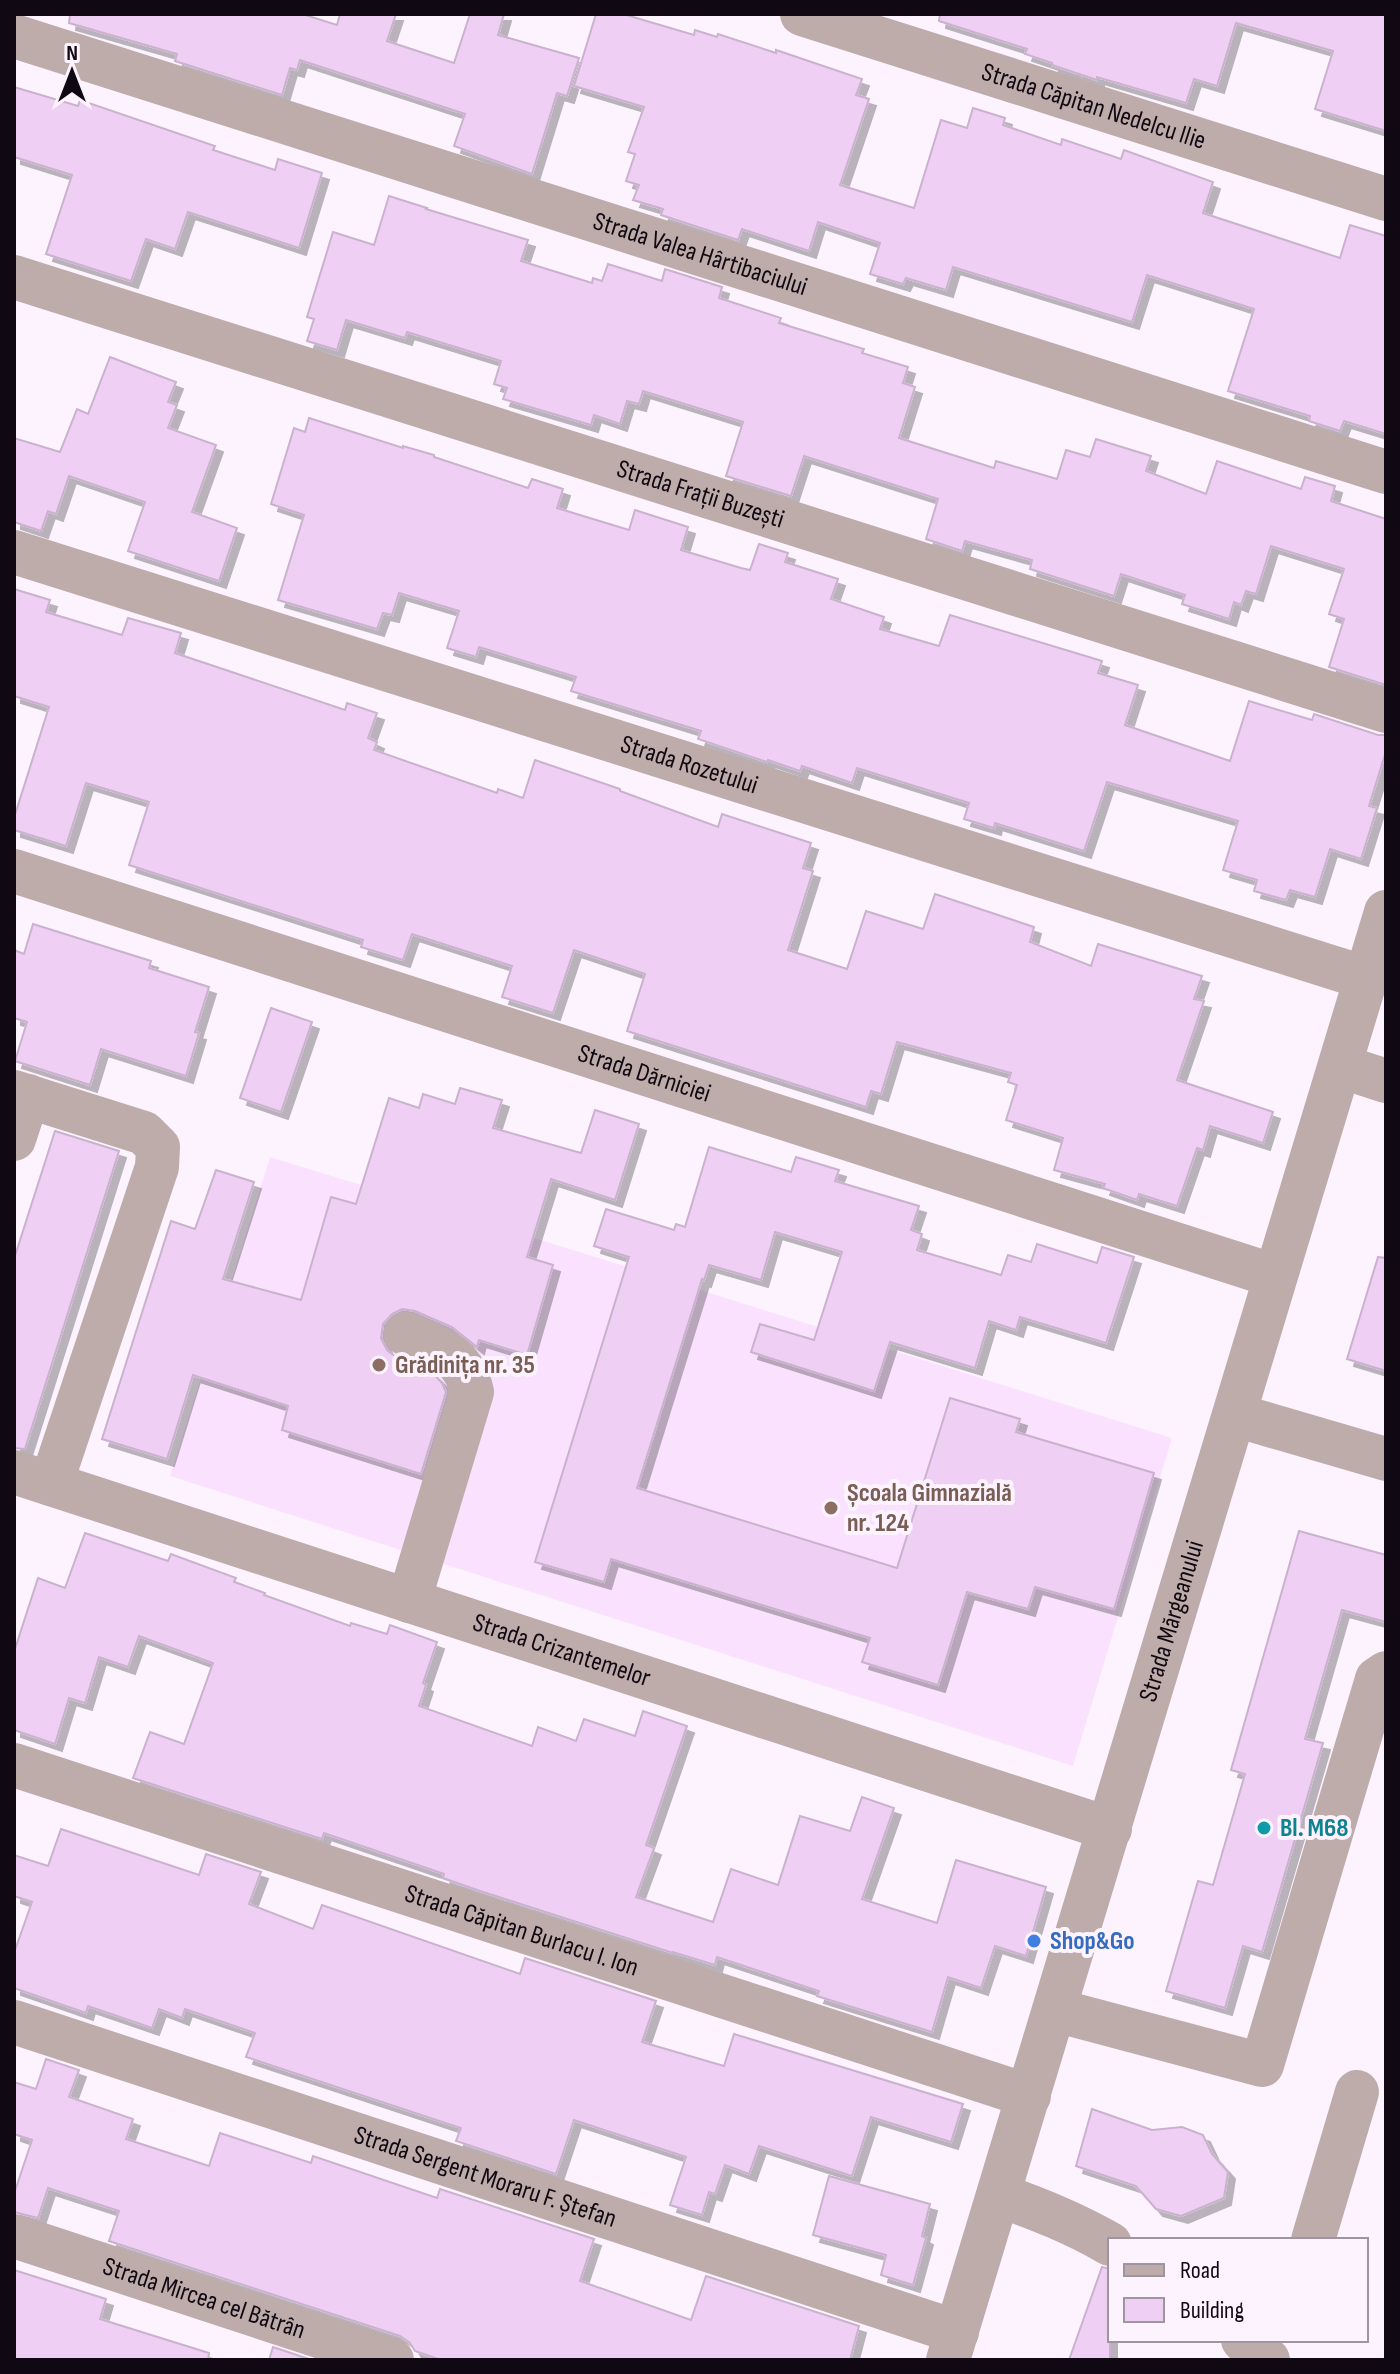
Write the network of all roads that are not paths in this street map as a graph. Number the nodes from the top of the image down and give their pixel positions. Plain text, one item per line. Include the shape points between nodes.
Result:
1 (802, 14) edge
2 (14, 36) edge
3 (1386, 199) edge
4 (14, 277) edge
5 (1386, 472) edge
6 (14, 552) edge
7 (1386, 711) edge
8 (14, 871) edge
9 (1386, 912) edge
10 (1366, 978) junction
11 (1340, 1066) junction
12 (1386, 1081) edge
13 (21, 1094) edge
14 (14, 1139) edge
15 (1275, 1276) junction
16 (406, 1334) dead end
17 (1235, 1415) junction
18 (1386, 1459) edge
19 (33, 1478) edge
20 (409, 1601) junction
21 (1386, 1673) edge
22 (14, 1765) edge
23 (1110, 1829) junction
24 (1055, 2010) junction
25 (14, 2022) edge
26 (1357, 2092) dead end
27 (1029, 2096) junction
28 (999, 2195) junction
29 (14, 2236) edge
30 (1314, 2238) edge
31 (1108, 2243) edge
32 (1246, 2342) edge
33 (959, 2351) edge
34 (392, 2360) edge
35 (1268, 2360) edge

1 - 3 street, Strada Căpitan Nedelcu Ilie
2 - 5 street, Strada Valea Hârtibaciului
4 - 7 street, Strada Frații Buzești
6 - 10 street, Strada Rozetului
8 - 15 street, Strada Dărniciei
9 - 10 street, Strada Mărgeanului
10 - 11 street, Strada Mărgeanului
11 - 12 street
11 - 15 street, Strada Mărgeanului
13 - 14 street
13 - 19 street via 144,1133 158,1147 157,1167
15 - 17 street, Strada Mărgeanului
16 - 20 street via 451,1354 469,1375 472,1392
17 - 18 street
17 - 23 street, Strada Mărgeanului
19 - 20 street, Strada Crizantemelor
20 - 23 street, Strada Crizantemelor
21 - 24 street via 1377,1679 1262,2065
22 - 27 street, Strada Căpitan Burlacu I. Ion
23 - 24 street, Strada Mărgeanului
24 - 27 street, Strada Mărgeanului
25 - 33 street, Strada Sergent Moraru F. Ștefan
26 - 30 street
27 - 28 street, Strada Mărgeanului
28 - 31 street
28 - 33 street, Strada Mărgeanului
29 - 34 street, Strada Mircea cel Bătrân
32 - 35 street

